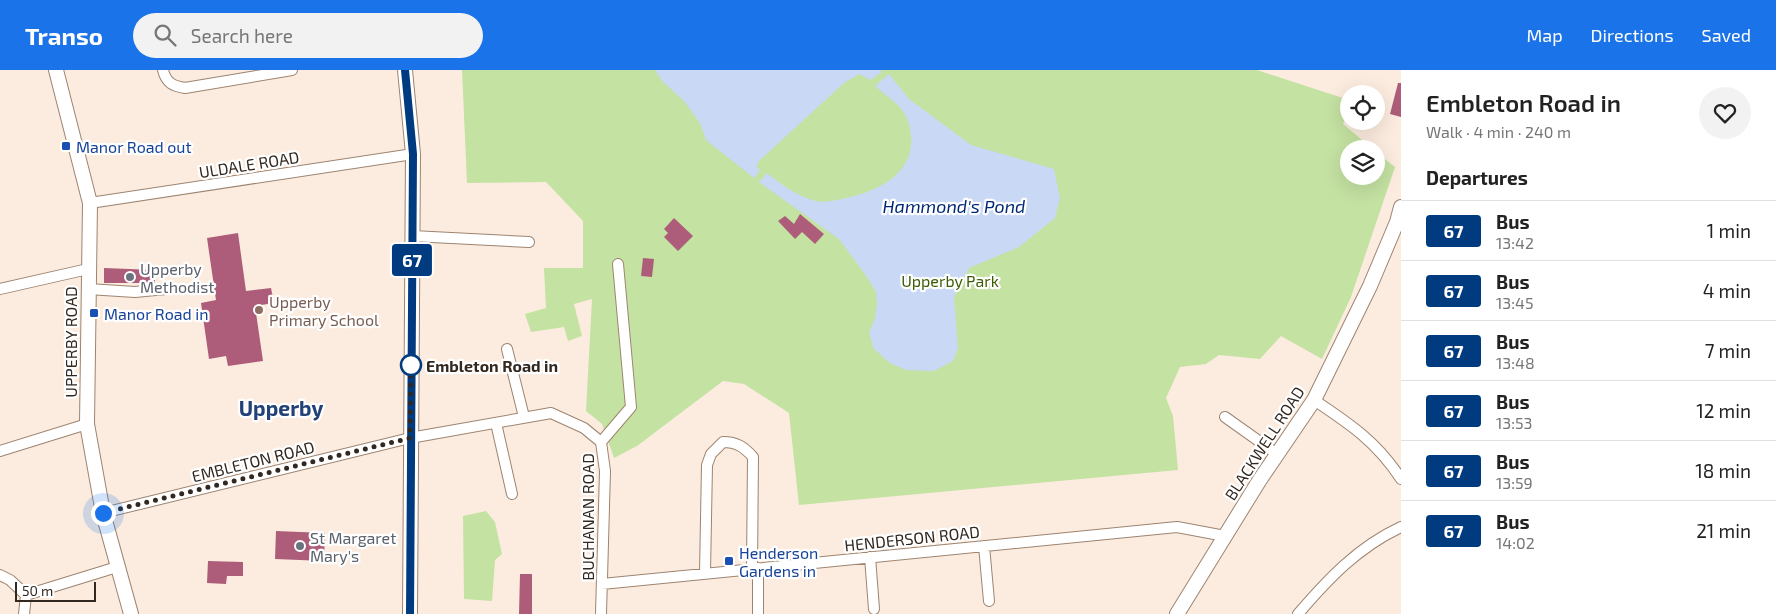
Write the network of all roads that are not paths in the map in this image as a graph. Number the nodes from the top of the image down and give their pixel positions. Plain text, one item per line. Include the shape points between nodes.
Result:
1 (56, 70) edge
2 (163, 70) edge
3 (292, 70) edge
4 (405, 70) edge
5 (413, 154) junction
6 (90, 203) junction
7 (1401, 207) edge
8 (412, 236) junction
9 (529, 242) dead end
10 (618, 264) dead end
11 (88, 268) junction
12 (0, 289) edge
13 (88, 289) junction
14 (166, 290) dead end
15 (507, 349) dead end
16 (1314, 400) junction
17 (524, 417) junction
18 (1225, 417) dead end
19 (496, 422) junction
20 (87, 424) junction
21 (410, 438) junction
22 (601, 442) junction
23 (0, 451) edge
24 (1278, 454) junction
25 (1401, 479) edge
26 (512, 494) dead end
27 (103, 513) junction
28 (1401, 527) edge
29 (1225, 536) junction
30 (984, 546) junction
31 (870, 557) junction
32 (118, 567) junction
33 (755, 568) junction
34 (705, 574) junction
35 (0, 575) edge
36 (602, 584) junction
37 (26, 595) junction
38 (989, 601) dead end
39 (874, 609) dead end
40 (24, 614) edge
41 (131, 614) edge
42 (410, 614) edge
43 (602, 614) edge
44 (758, 614) edge
45 (1177, 614) edge
46 (1298, 614) edge

1 - 6 street, UPPERBY ROAD
2 - 3 street via 165,78 174,86 185,88
4 - 5 street
5 - 6 street, ULDALE ROAD
5 - 8 street
6 - 11 street, UPPERBY ROAD
7 - 16 street, BLACKWELL ROAD via 1370,286
8 - 9 street
8 - 21 street
10 - 22 street via 631,407
11 - 12 street
11 - 13 street, UPPERBY ROAD
13 - 14 street
13 - 20 street, UPPERBY ROAD
15 - 17 street
16 - 24 street, BLACKWELL ROAD
16 - 25 street via 1348,422 1385,454
17 - 19 street, BUCHANAN ROAD
17 - 22 street, BUCHANAN ROAD via 551,412 584,428
18 - 24 street
19 - 21 street, BUCHANAN ROAD
19 - 26 street
20 - 23 street
20 - 27 street, UPPERBY ROAD
21 - 27 street, EMBLETON ROAD
21 - 42 street
22 - 36 street, BUCHANAN ROAD via 605,472
24 - 29 street, BLACKWELL ROAD
27 - 32 street, UPPERBY ROAD
28 - 46 street via 1354,555
29 - 30 street, HENDERSON ROAD via 1177,527
29 - 45 street, BLACKWELL ROAD
30 - 31 street, HENDERSON ROAD
30 - 38 street
31 - 33 street, HENDERSON ROAD
31 - 39 street
32 - 37 street
32 - 41 street, UPPERBY ROAD
33 - 34 street, HENDERSON ROAD
33 - 34 street via 753,457 734,442 723,442 711,454 708,465
33 - 44 street
34 - 36 street, HENDERSON ROAD
35 - 37 street
36 - 43 street, BUCHANAN ROAD
37 - 40 street

